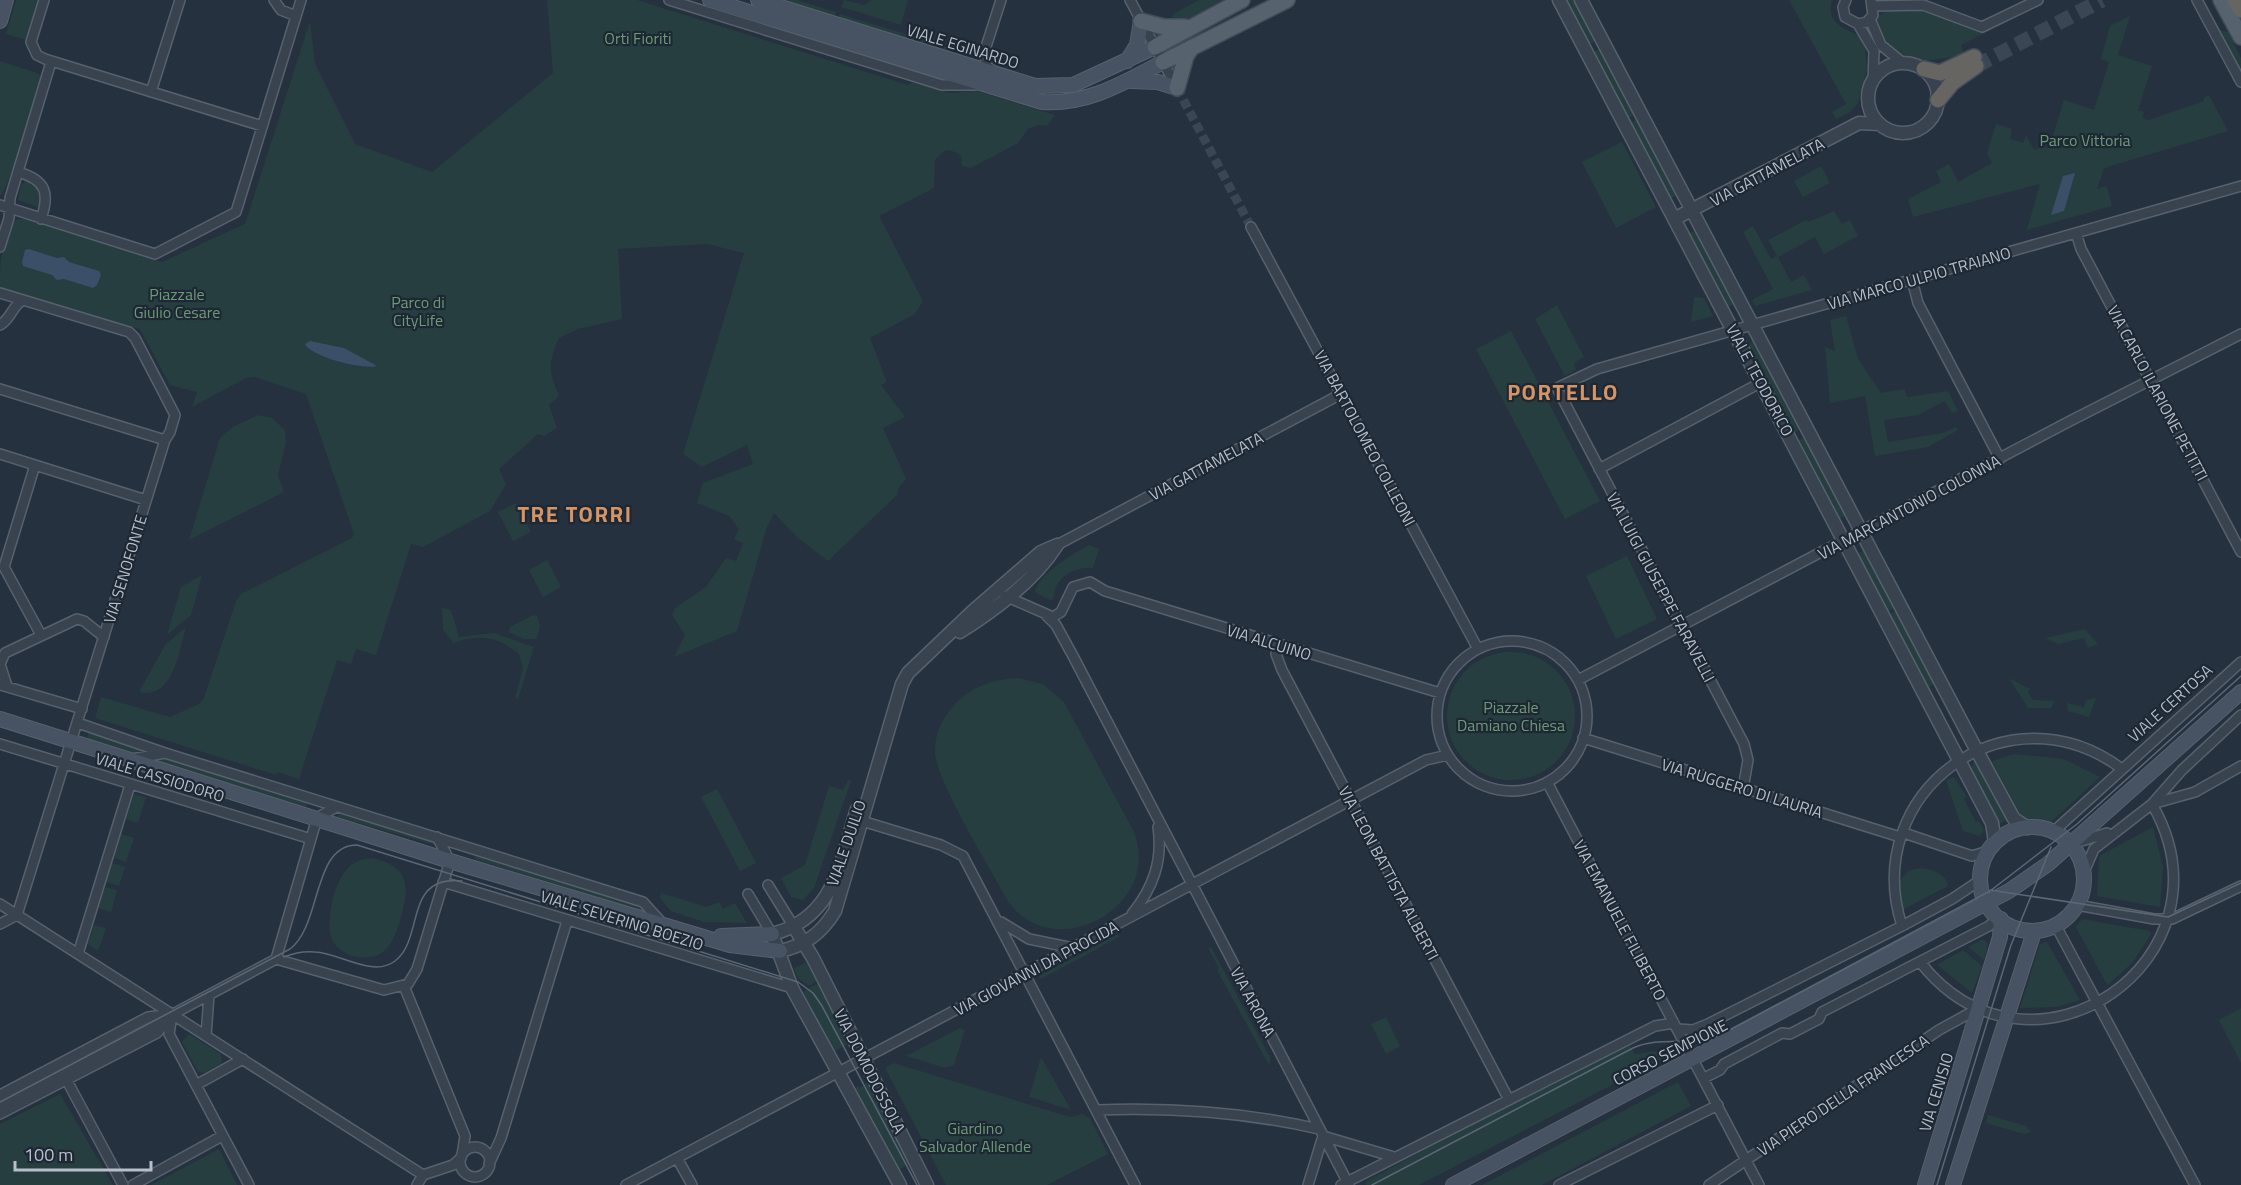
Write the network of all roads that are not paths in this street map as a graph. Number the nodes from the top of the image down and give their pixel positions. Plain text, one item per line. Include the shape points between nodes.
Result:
1 (6, 0) edge
2 (44, 0) edge
3 (180, 0) edge
4 (274, 0) edge
5 (300, 0) edge
6 (669, 0) edge
7 (710, 0) edge
8 (758, 0) edge
9 (1001, 0) edge
10 (1130, 0) edge
11 (1242, 0) edge
12 (1287, 0) edge
13 (1559, 0) edge
14 (1581, 0) edge
15 (1846, 0) edge
16 (2038, 0) edge
17 (2197, 0) edge
18 (2222, 0) edge
19 (2235, 0) edge
20 (1872, 3) edge
21 (2241, 10) edge
22 (730, 13) junction
23 (296, 16) junction
24 (1870, 19) junction
25 (0, 21) edge
26 (1142, 21) junction
27 (1858, 24) junction
28 (1191, 26) junction
29 (2241, 37) edge
30 (887, 40) junction
31 (1155, 47) junction
32 (1192, 47) junction
33 (51, 62) junction
34 (1126, 62) junction
35 (1163, 62) junction
36 (1903, 63) junction
37 (1924, 69) junction
38 (996, 74) junction
39 (1873, 81) junction
40 (2241, 82) edge
41 (1120, 84) junction
42 (1177, 88) junction
43 (152, 92) junction
44 (1938, 100) junction
45 (1869, 105) junction
46 (1859, 123) junction
47 (1880, 124) junction
48 (262, 126) junction
49 (18, 171) junction
50 (2241, 186) edge
51 (5, 206) edge
52 (1694, 210) junction
53 (41, 219) junction
54 (1674, 219) junction
55 (1251, 227) tunnel mouth
56 (2076, 233) junction
57 (0, 247) edge
58 (1912, 280) junction
59 (0, 293) edge
60 (23, 300) junction
61 (1754, 324) junction
62 (0, 325) edge
63 (1733, 330) junction
64 (2241, 334) edge
65 (2151, 381) junction
66 (1760, 383) junction
67 (1557, 388) joint
68 (0, 389) edge
69 (1341, 394) junction
70 (165, 440) junction
71 (0, 454) edge
72 (2000, 459) junction
73 (35, 465) junction
74 (1599, 469) junction
75 (146, 500) junction
76 (1861, 532) junction
77 (1845, 540) junction
78 (1057, 545) joint
79 (2241, 552) edge
80 (2, 566) edge
81 (1001, 595) junction
82 (1046, 615) junction
83 (1681, 627) junction
84 (41, 635) junction
85 (104, 637) junction
86 (1279, 645) junction
87 (1478, 649) junction
88 (2241, 662) edge
89 (1578, 680) junction
90 (3, 685) edge
91 (2241, 692) edge
92 (1440, 693) junction
93 (82, 709) junction
94 (2241, 715) edge
95 (0, 718) edge
96 (78, 723) junction
97 (2194, 732) junction
98 (1584, 738) junction
99 (72, 741) junction
100 (0, 744) edge
101 (2206, 747) junction
102 (1977, 751) junction
103 (165, 753) junction
104 (1448, 755) junction
105 (129, 759) junction
106 (1959, 760) junction
107 (879, 762) junction
108 (65, 764) junction
109 (2241, 766) edge
110 (2122, 769) junction
111 (1547, 782) junction
112 (130, 785) junction
113 (1743, 789) junction
114 (1350, 800) junction
115 (2152, 804) junction
116 (336, 807) junction
117 (317, 818) junction
118 (1157, 819) junction
119 (862, 821) junction
120 (2028, 828) junction
121 (2118, 828) junction
122 (2053, 832) junction
123 (437, 837) junction
124 (1900, 837) junction
125 (311, 839) junction
126 (2070, 845) junction
127 (1991, 847) junction
128 (450, 861) junction
129 (2083, 874) junction
130 (1979, 880) junction
131 (443, 882) junction
132 (768, 885) dead end
133 (1191, 885) junction
134 (2241, 886) edge
135 (748, 894) dead end
136 (1988, 903) junction
137 (0, 904) edge
138 (2077, 905) junction
139 (17, 915) junction
140 (1129, 918) junction
141 (2000, 918) junction
142 (2168, 919) junction
143 (998, 920) junction
144 (567, 921) junction
145 (0, 924) edge
146 (664, 925) junction
147 (2056, 926) junction
148 (794, 927) junction
149 (1899, 928) junction
150 (2034, 932) junction
151 (694, 934) junction
152 (772, 934) junction
153 (805, 943) junction
154 (1073, 948) junction
155 (780, 951) junction
156 (78, 954) junction
157 (276, 959) junction
158 (1920, 962) junction
159 (1026, 974) junction
160 (404, 986) junction
161 (792, 988) junction
162 (209, 995) junction
163 (2099, 1003) junction
164 (1979, 1008) junction
165 (172, 1014) junction
166 (2005, 1016) junction
167 (1676, 1026) junction
168 (206, 1036) junction
169 (1693, 1058) junction
170 (243, 1059) junction
171 (864, 1059) junction
172 (838, 1073) junction
173 (1704, 1078) junction
174 (66, 1079) junction
175 (196, 1085) junction
176 (0, 1095) edge
177 (1508, 1098) junction
178 (0, 1105) edge
179 (1718, 1105) junction
180 (1096, 1110) junction
181 (0, 1113) edge
182 (1321, 1132) junction
183 (222, 1136) junction
184 (462, 1156) junction
185 (1394, 1156) junction
186 (677, 1158) junction
187 (1746, 1160) junction
188 (489, 1166) junction
189 (423, 1175) junction
190 (469, 1175) junction
191 (483, 1184) edge
192 (1345, 1184) edge
193 (123, 1185) edge
194 (133, 1185) edge
195 (249, 1185) edge
196 (417, 1185) edge
197 (626, 1185) edge
198 (692, 1185) edge
199 (900, 1185) edge
200 (927, 1185) edge
201 (1135, 1185) edge
202 (1308, 1185) edge
203 (1453, 1185) edge
204 (1559, 1185) edge
205 (1709, 1185) edge
206 (1759, 1185) edge
207 (1925, 1185) edge
208 (1953, 1185) edge
209 (2195, 1185) edge

1 - 25 main road
2 - 33 street via 31,42 37,55
3 - 43 street
4 - 23 street via 281,10
5 - 23 street
6 - 22 street, VIALE EGINARDO
7 - 22 main road, VIALE EGINARDO
8 - 30 main road, VIALE EGINARDO
9 - 38 street via 984,53 987,66
10 - 26 street
11 - 28 main road
12 - 32 main road
13 - 54 street, VIALE TEODORICO
14 - 52 street, VIALE TEODORICO
15 - 27 street via 1845,17
16 - 20 street via 1982,27 1923,5
17 - 40 street
18 - 29 main road
19 - 21 highway
20 - 24 street
22 - 30 main road via 740,2 850,35
22 - 41 main road, VIALE EGINARDO via 1042,102 1067,103 1090,98
23 - 48 street
24 - 27 street
24 - 36 street via 1881,45
26 - 28 main road via 1168,28
26 - 31 street
26 - 34 main road via 1137,45
27 - 39 street via 1874,51
28 - 31 main road
30 - 38 main road, VIALE EGINARDO
31 - 34 main road, VIALE EGINARDO
31 - 35 street
32 - 35 main road
32 - 42 main road
33 - 43 street
33 - 49 street
34 - 38 main road, VIALE EGINARDO via 1065,87 1035,86
35 - 41 main road, VIALE EGINARDO
35 - 42 street
36 - 37 street
36 - 39 street via 1885,68
37 - 44 street via 1935,83
37 - 44 highway via 1940,73 1975,61
39 - 45 street
41 - 42 main road via 1144,80
43 - 48 street
44 - 47 street via 1936,111 1921,128 1900,133
45 - 46 street
45 - 47 street
46 - 47 street
46 - 52 street, VIA GATTAMELATA
48 - 53 street via 236,212 155,254
49 - 51 street
49 - 53 street via 36,178 43,187 46,196
50 - 56 street, VIA MARCO ULPIO TRAIANO
51 - 53 street
51 - 57 street
52 - 54 street, VIA GATTAMELATA
52 - 61 street, VIALE TEODORICO
54 - 63 street, VIALE TEODORICO
55 - 69 street, VIA BARTOLOMEO COLLEONI
56 - 58 street, VIA MARCO ULPIO TRAIANO
56 - 65 street, VIA CARLO ILARIONE PETITTI
58 - 61 street, VIA MARCO ULPIO TRAIANO
58 - 72 street via 1918,303
59 - 60 street
60 - 62 street
60 - 70 street, VIA SENOFONTE via 129,332 175,415
61 - 63 street, VIA MARCO ULPIO TRAIANO
61 - 76 street, VIALE TEODORICO
63 - 66 street, VIALE TEODORICO
63 - 67 street, VIA MARCO ULPIO TRAIANO via 1597,369
64 - 65 street, VIA MARCANTONIO COLONNA
65 - 72 street, VIA MARCANTONIO COLONNA
65 - 79 street, VIA CARLO ILARIONE PETITTI
66 - 74 street
66 - 77 street, VIALE TEODORICO
67 - 74 street, VIA LUIGI GIUSEPPE FARAVELLI
68 - 70 street
69 - 78 street, VIA GATTAMELATA
69 - 87 street, VIA BARTOLOMEO COLLEONI
70 - 75 street, VIA SENOFONTE
71 - 73 street
72 - 76 street, VIA MARCANTONIO COLONNA
73 - 75 street
73 - 80 street
74 - 83 street, VIA LUIGI GIUSEPPE FARAVELLI
75 - 85 street, VIA SENOFONTE
76 - 77 street, VIA MARCANTONIO COLONNA
76 - 102 street, VIALE TEODORICO
77 - 83 street, VIA MARCANTONIO COLONNA
77 - 106 street, VIALE TEODORICO
78 - 81 street, VIALE DUILIO via 1041,552
80 - 84 street
81 - 82 street
81 - 107 street, VIALE DUILIO via 973,611 908,673
82 - 86 street, VIA ALCUINO via 1059,614 1076,585 1090,582
82 - 118 street, VIA ARONA via 1073,656
83 - 89 street, VIA MARCANTONIO COLONNA
83 - 113 street, VIA LUIGI GIUSEPPE FARAVELLI via 1747,752
84 - 85 street via 81,619
84 - 90 street via 2,656
85 - 93 street, VIA SENOFONTE
86 - 92 street, VIA ALCUINO
86 - 114 street, VIA LEON BATTISTA ALBERTI via 1276,654 1280,666
87 - 89 street via 1505,641 1531,644 1554,654
87 - 92 street via 1456,666
88 - 110 street, VIALE CERTOSA
89 - 98 street via 1586,707
90 - 93 street
91 - 97 main road
92 - 104 street via 1438,726
93 - 96 street, VIA SENOFONTE
94 - 101 street
95 - 99 main road, VIALE CASSIODORO
96 - 99 street, VIA SENOFONTE
96 - 103 street, VIALE CASSIODORO
97 - 101 street
97 - 126 main road, CORSO SEMPIONE
98 - 111 street via 1573,760
98 - 113 street, VIA RUGGERO DI LAURIA
99 - 105 main road, VIALE CASSIODORO
99 - 108 street, VIA SENOFONTE
100 - 108 street, VIALE CASSIODORO
101 - 115 street
102 - 106 street
102 - 110 street via 2010,741 2054,740 2086,748
102 - 120 street, VIALE TEODORICO via 2014,819
103 - 105 street, VIALE CASSIODORO
103 - 116 street, VIALE CASSIODORO
104 - 111 street via 1470,778 1492,789 1516,791
104 - 114 street, VIA GIOVANNI DA PROCIDA via 1426,760
105 - 117 main road, VIALE CASSIODORO
106 - 124 street via 1926,789
106 - 127 street, VIALE TEODORICO via 1992,823
107 - 119 street, VIALE DUILIO
107 - 148 street, VIALE DUILIO via 860,800 830,890 818,909
108 - 112 street, VIALE CASSIODORO
108 - 139 street, VIA SENOFONTE
109 - 115 street via 2195,792
110 - 122 street, VIALE CERTOSA
111 - 167 street, VIA EMANUELE FILIBERTO
112 - 125 street, VIALE CASSIODORO
112 - 156 street
113 - 124 street, VIA RUGGERO DI LAURIA
114 - 133 street, VIA GIOVANNI DA PROCIDA
114 - 177 street, VIA LEON BATTISTA ALBERTI
115 - 121 street
115 - 142 street via 2166,834 2173,866 2174,888
116 - 117 street
116 - 123 street, VIALE SEVERINO BOEZIO
117 - 125 street
117 - 128 main road, VIALE CASSIODORO
118 - 133 street, VIA ARONA
118 - 140 street, VIA ARONA via 1161,843 1155,878
119 - 143 street via 956,850
119 - 153 street, VIALE DUILIO via 835,911 822,930
120 - 122 main road
120 - 127 main road via 2013,831
121 - 126 street
121 - 129 street via 2094,849
122 - 126 main road
123 - 128 street
123 - 146 street, VIALE SEVERINO BOEZIO via 643,902
124 - 127 street, VIA RUGGERO DI LAURIA via 1905,833 1972,856
124 - 149 street via 1894,881
125 - 157 street
126 - 129 main road
126 - 136 main road, CORSO SEMPIONE via 2033,876
127 - 130 main road via 1982,862
128 - 131 street
128 - 146 main road, VIALE SEVERINO BOEZIO
129 - 138 main road
130 - 136 main road
130 - 149 street, CORSO SEMPIONE
131 - 144 street, VIALE SEVERINO BOEZIO
131 - 160 street via 414,976
132 - 148 street
133 - 140 street, VIA GIOVANNI DA PROCIDA
133 - 182 street, VIA ARONA
134 - 142 street
135 - 152 street
136 - 141 main road
136 - 169 main road, CORSO SEMPIONE
137 - 139 street
138 - 142 street
138 - 147 main road
139 - 145 street
139 - 156 street
140 - 154 street, VIA GIOVANNI DA PROCIDA
141 - 150 main road via 2021,930
141 - 158 street
141 - 164 main road, VIA CENISIO via 2000,937
142 - 163 street via 2141,969
143 - 154 street via 1029,939
143 - 159 street
144 - 161 street, VIALE SEVERINO BOEZIO
144 - 188 street
146 - 151 main road, VIALE SEVERINO BOEZIO
147 - 150 main road
147 - 163 street
148 - 152 street, VIALE DUILIO
148 - 153 street, VIA DOMODOSSOLA
149 - 167 street, CORSO SEMPIONE via 1704,1026
150 - 166 main road
151 - 152 main road, VIALE SEVERINO BOEZIO
151 - 155 main road, VIALE SEVERINO BOEZIO via 749,949
152 - 155 street, VIA DOMODOSSOLA
153 - 155 street
153 - 171 street, VIA DOMODOSSOLA
154 - 159 street, VIA GIOVANNI DA PROCIDA
155 - 161 street, VIA DOMODOSSOLA
156 - 165 street
157 - 160 street via 384,990
157 - 162 street
158 - 164 street via 1944,987
158 - 173 street
159 - 171 street, VIA GIOVANNI DA PROCIDA
159 - 180 street
160 - 184 street via 465,1136
161 - 172 street, VIA DOMODOSSOLA
162 - 165 street
162 - 168 street
163 - 166 street via 2058,1017
163 - 209 street
164 - 166 street
164 - 187 street, VIA PIERO DELLA FRANCESCA via 1939,1030
164 - 207 main road, VIA CENISIO
165 - 168 street
165 - 174 street via 157,1034
165 - 175 street via 169,1034
165 - 176 street via 148,1017
165 - 178 street
166 - 208 main road
167 - 169 street, VIA EMANUELE FILIBERTO
167 - 177 street, CORSO SEMPIONE via 1655,1026
168 - 170 street
169 - 173 street, VIA EMANUELE FILIBERTO
169 - 203 main road, CORSO SEMPIONE
170 - 175 street
170 - 189 street
171 - 172 street, VIA GIOVANNI DA PROCIDA
171 - 200 street, VIA DOMODOSSOLA
172 - 186 street, VIA GIOVANNI DA PROCIDA
172 - 199 street, VIA DOMODOSSOLA
173 - 179 street, VIA EMANUELE FILIBERTO
174 - 181 street
174 - 193 street
175 - 183 street
177 - 185 street, CORSO SEMPIONE
179 - 187 street, VIA EMANUELE FILIBERTO
179 - 204 street
180 - 182 street via 1160,1108 1231,1113
180 - 201 street
182 - 185 street
182 - 192 street, VIA ARONA
182 - 202 street
183 - 194 street
183 - 195 street
184 - 188 street via 469,1149 480,1148 488,1154
184 - 189 street via 453,1166
184 - 190 street via 462,1169
185 - 192 street, CORSO SEMPIONE
186 - 197 street, VIA GIOVANNI DA PROCIDA
186 - 198 street
187 - 205 street, VIA PIERO DELLA FRANCESCA
187 - 206 street, VIA EMANUELE FILIBERTO
188 - 190 street via 481,1175
188 - 191 street
189 - 196 street
190 - 191 street

